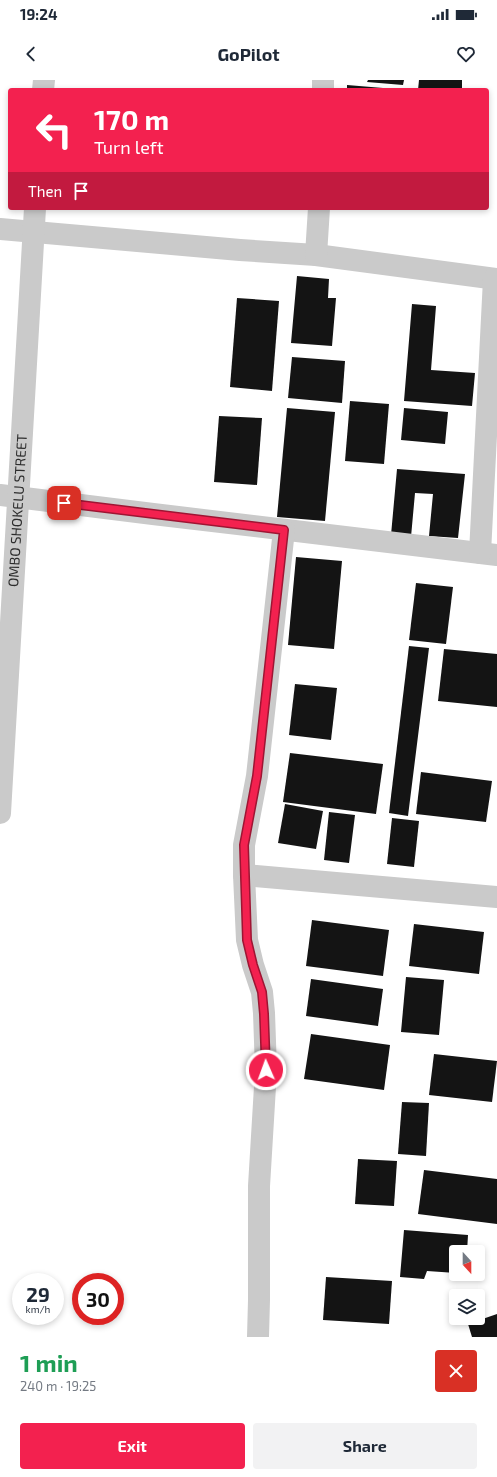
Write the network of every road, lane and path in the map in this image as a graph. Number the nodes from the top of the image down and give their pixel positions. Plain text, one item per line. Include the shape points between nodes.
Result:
1 (35, 210) edge
2 (319, 210) edge
3 (0, 229) edge
4 (33, 233) junction
5 (316, 256) junction
6 (495, 279) edge
7 (9, 496) edge
8 (284, 530) junction
9 (489, 554) edge
10 (2, 759) edge
11 (0, 813) edge
12 (244, 875) junction
13 (497, 897) edge
14 (258, 1337) edge

1 - 4 street, OMBO SHOKELU STREET
2 - 5 street
3 - 4 street
4 - 5 street
4 - 7 street, OMBO SHOKELU STREET
5 - 6 street
6 - 9 street
7 - 8 street
7 - 10 street, OMBO SHOKELU STREET
8 - 9 street
8 - 12 street via 257,776 244,845
10 - 11 street, OMBO SHOKELU STREET
12 - 13 street
12 - 14 street via 247,940 262,992 266,1070 259,1186

